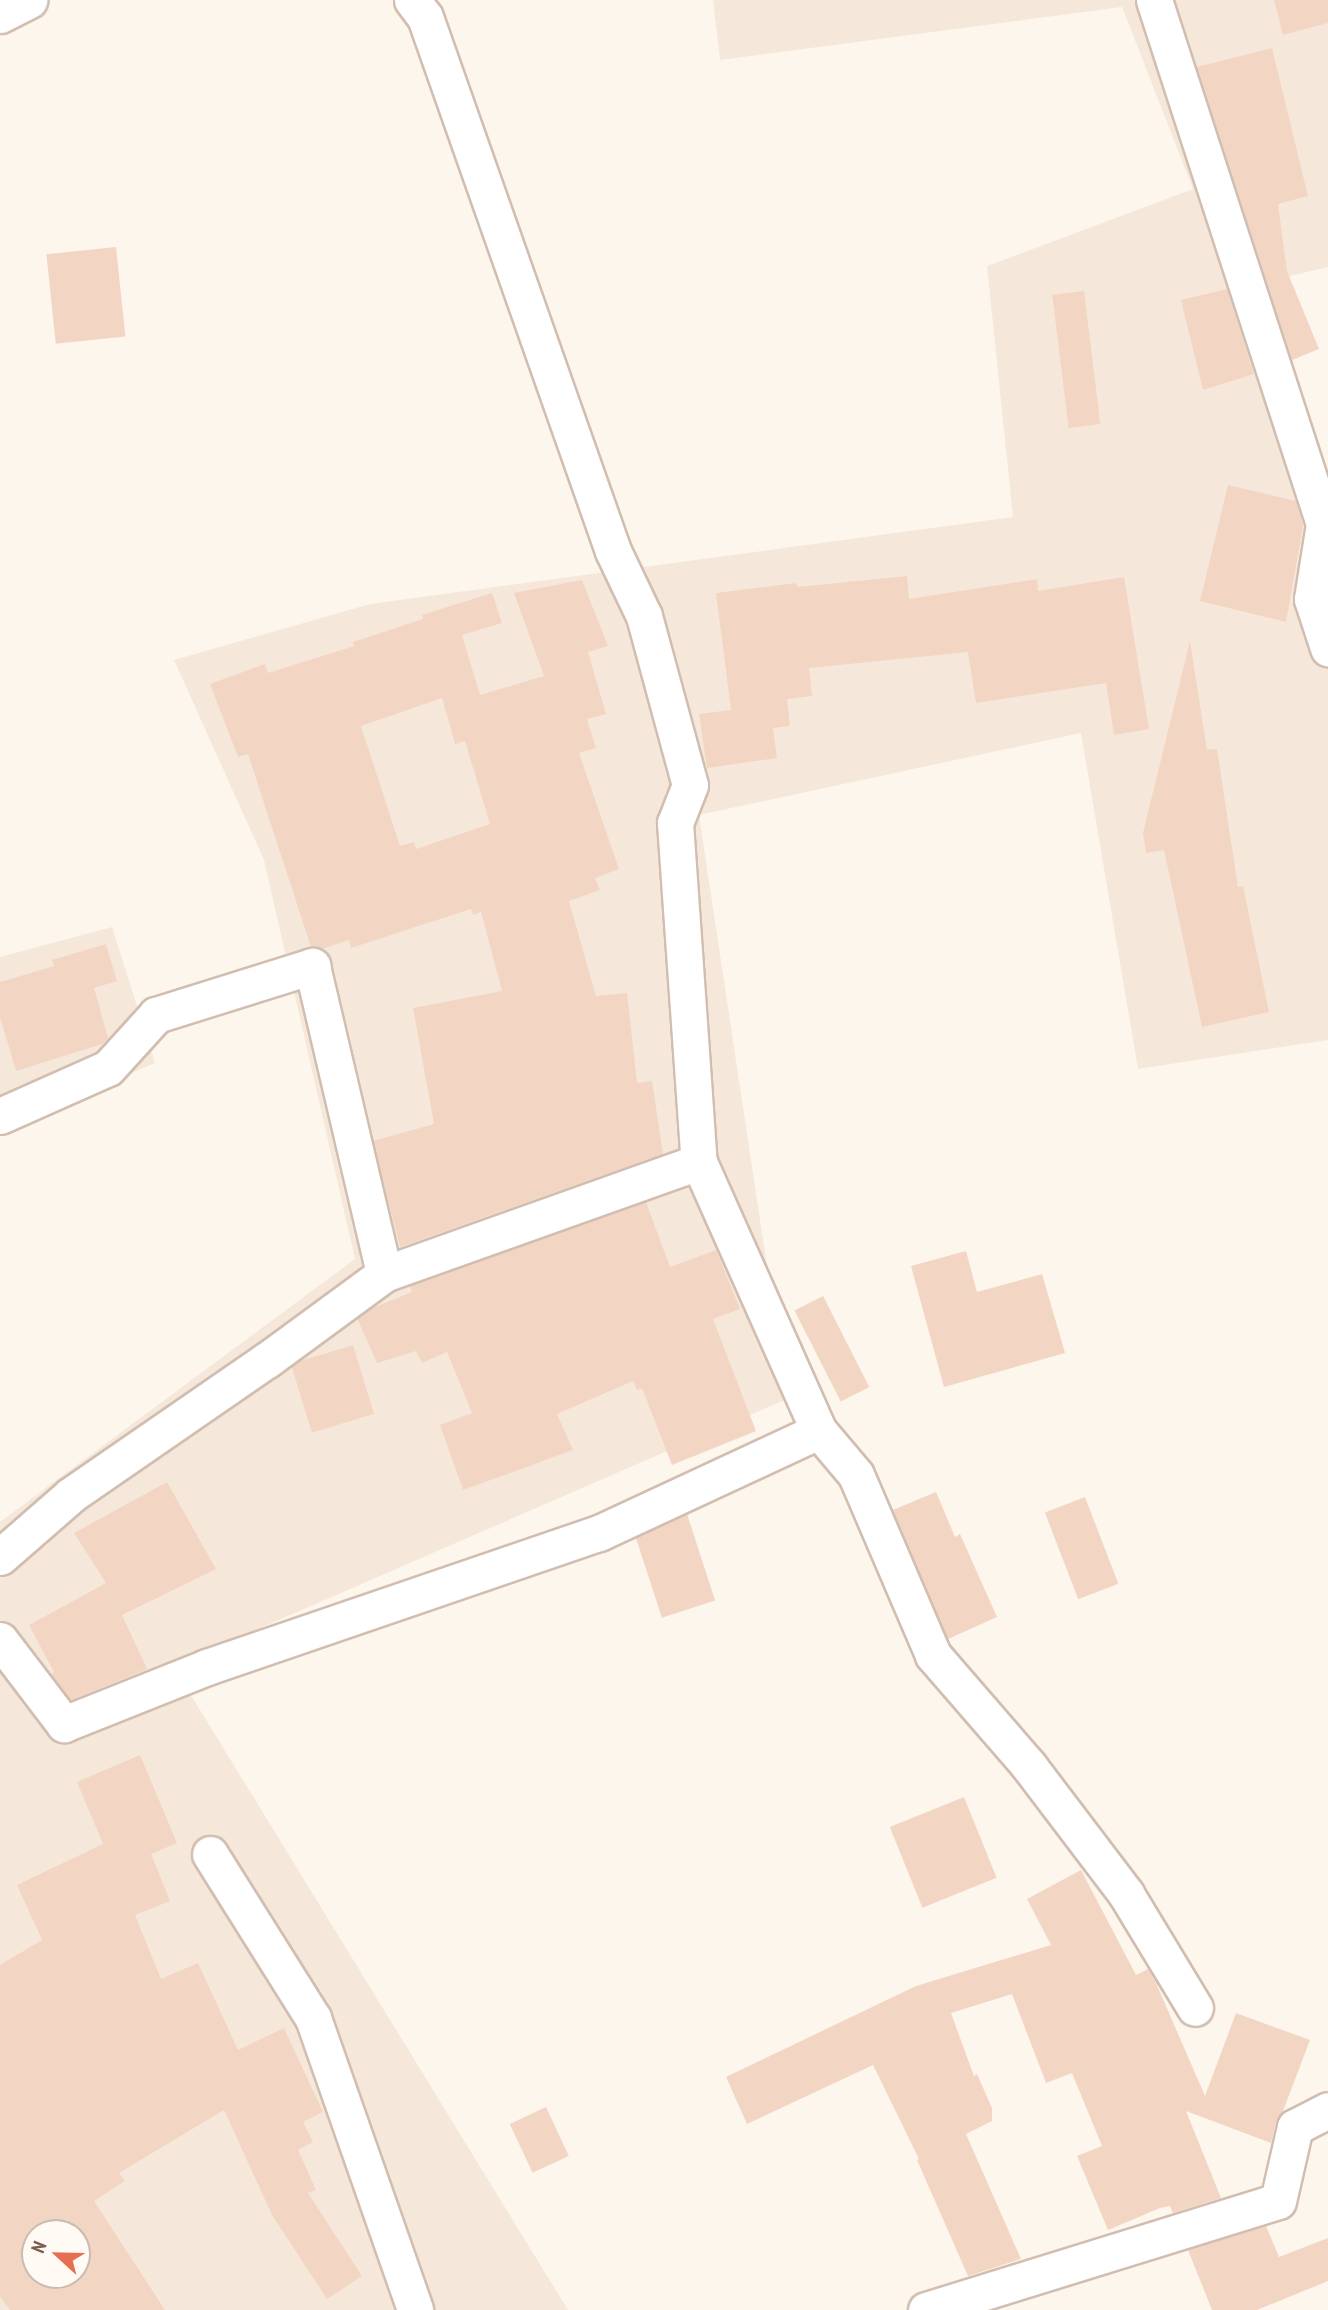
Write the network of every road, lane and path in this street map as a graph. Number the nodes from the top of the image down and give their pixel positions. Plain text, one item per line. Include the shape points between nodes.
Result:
1 (29, 0) edge
2 (412, 0) edge
3 (1154, 0) edge
4 (0, 15) edge
5 (1326, 523) edge
6 (1328, 648) edge
7 (0, 1116) edge
8 (699, 1161) junction
9 (384, 1274) junction
10 (819, 1431) junction
11 (0, 1557) edge
12 (0, 1640) edge
13 (210, 1854) dead end
14 (1195, 2008) dead end
15 (1328, 2110) edge
16 (415, 2310) edge
17 (926, 2310) edge

1 - 4 street
2 - 8 street via 425,17 613,551 644,616 690,785 675,823
3 - 5 street
5 - 6 street via 1312,599
7 - 9 street via 108,1068 156,1015 312,966
8 - 9 street
8 - 10 street
9 - 11 street via 71,1495
10 - 12 street via 599,1532 207,1667 64,1724
10 - 14 street via 856,1475 933,1655 1029,1766 1125,1894
13 - 16 street via 313,2018
15 - 17 street via 1296,2127 1278,2201

